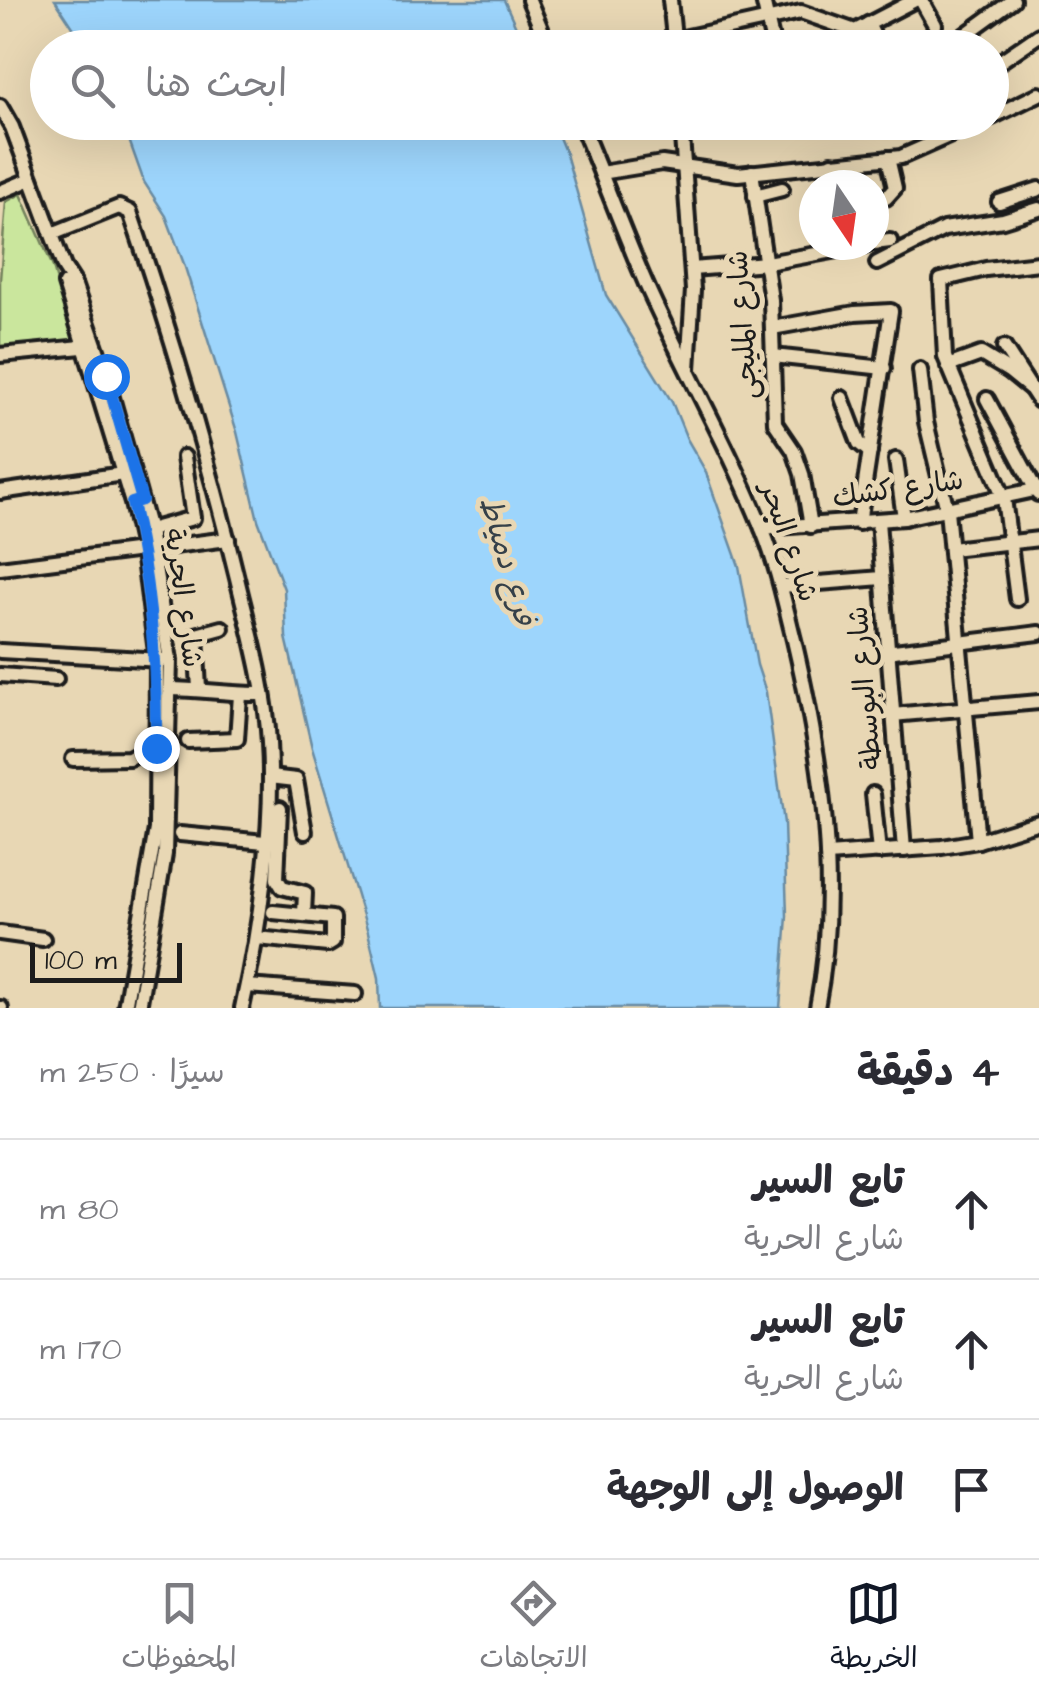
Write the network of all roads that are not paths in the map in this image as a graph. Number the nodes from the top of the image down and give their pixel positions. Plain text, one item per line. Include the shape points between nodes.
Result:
1 (529, 0) edge
2 (670, 0) edge
3 (763, 0) edge
4 (918, 0) edge
5 (1014, 0) edge
6 (792, 6) edge
7 (768, 18) junction
8 (935, 25) dead end
9 (863, 27) junction
10 (542, 30) edge
11 (673, 30) edge
12 (722, 30) edge
13 (770, 30) edge
14 (864, 30) edge
15 (972, 30) edge
16 (1039, 35) edge
17 (1009, 55) edge
18 (1039, 94) edge
19 (0, 106) edge
20 (1009, 109) edge
21 (587, 140) edge
22 (682, 140) edge
23 (943, 140) edge
24 (888, 158) junction
25 (832, 163) junction
26 (684, 164) junction
27 (836, 170) edge
28 (752, 172) junction
29 (601, 173) junction
30 (31, 179) junction
31 (1039, 188) edge
32 (782, 189) dead end
33 (0, 192) edge
34 (889, 195) edge
35 (755, 196) junction
36 (999, 202) dead end
37 (1039, 209) edge
38 (52, 234) junction
39 (799, 257) edge
40 (766, 263) junction
41 (877, 263) dead end
42 (1039, 264) edge
43 (692, 269) junction
44 (772, 328) junction
45 (90, 347) junction
46 (1004, 347) dead end
47 (0, 356) edge
48 (773, 356) junction
49 (948, 366) junction
50 (884, 368) junction
51 (688, 369) junction
52 (920, 370) dead end
53 (1030, 388) junction
54 (842, 398) dead end
55 (987, 399) dead end
56 (1039, 401) edge
57 (870, 452) junction
58 (184, 458) dead end
59 (896, 460) dead end
60 (124, 474) junction
61 (0, 492) edge
62 (1038, 492) edge
63 (1004, 498) junction
64 (137, 501) junction
65 (947, 510) junction
66 (904, 518) junction
67 (878, 521) junction
68 (859, 522) junction
69 (811, 526) junction
70 (762, 528) junction
71 (149, 530) junction
72 (1039, 539) edge
73 (228, 540) junction
74 (1012, 542) junction
75 (951, 549) junction
76 (148, 551) junction
77 (0, 568) edge
78 (882, 578) junction
79 (780, 586) junction
80 (1017, 599) dead end
81 (222, 628) dead end
82 (1039, 632) edge
83 (960, 642) junction
84 (0, 651) edge
85 (886, 652) junction
86 (164, 660) junction
87 (0, 675) edge
88 (56, 679) dead end
89 (170, 689) junction
90 (198, 689) junction
91 (263, 694) junction
92 (240, 695) junction
93 (1039, 702) edge
94 (966, 709) junction
95 (892, 716) junction
96 (188, 741) dead end
97 (161, 750) junction
98 (73, 759) dead end
99 (270, 777) junction
100 (873, 794) dead end
101 (280, 808) dead end
102 (1039, 822) edge
103 (168, 830) junction
104 (305, 832) dead end
105 (978, 841) junction
106 (265, 842) junction
107 (904, 850) junction
108 (879, 852) junction
109 (827, 855) junction
110 (273, 912) dead end
111 (304, 914) junction
112 (0, 933) edge
113 (256, 938) junction
114 (43, 939) dead end
115 (247, 986) junction
116 (355, 994) dead end
117 (125, 1008) edge
118 (139, 1008) edge
119 (242, 1008) edge
120 (817, 1008) edge

1 - 10 street
2 - 11 street
3 - 7 street
4 - 8 street
4 - 9 street
5 - 15 street
6 - 7 street
6 - 9 street via 850,30
7 - 12 street
7 - 13 street
9 - 14 street
16 - 17 street
18 - 20 street
19 - 30 street, شارع الحرية
21 - 29 street, شارع البحر
22 - 26 street
23 - 24 street
24 - 25 street
24 - 34 street via 894,189
25 - 27 street
25 - 28 street
26 - 28 street via 725,174
26 - 29 street
26 - 43 street
28 - 35 street, شارع المليجى
29 - 51 street, شارع البحر
30 - 33 street
30 - 38 street, شارع الحرية
31 - 36 street
32 - 35 street
35 - 40 street, شارع المليجى
37 - 41 street via 944,229
38 - 45 street, شارع الحرية
38 - 73 street via 119,207 130,212
39 - 40 street
40 - 43 street
40 - 44 street, شارع المليجى
42 - 49 street via 941,280
43 - 51 street
44 - 48 street, شارع المليجى
44 - 50 street via 888,310
45 - 47 street
45 - 60 street, شارع الحرية
45 - 64 street, شارع الحرية
46 - 53 street
48 - 50 street
48 - 69 street, شارع المليجى via 776,428 794,451
49 - 53 street via 981,354
49 - 63 street
50 - 57 street
51 - 70 street, شارع البحر
52 - 65 street
53 - 56 street
54 - 57 street via 859,443
55 - 62 street
57 - 68 street
58 - 71 street via 193,518
59 - 66 street
60 - 61 street
60 - 64 street, شارع الحرية
62 - 63 street, شارع كشك
63 - 65 street, شارع كشك
63 - 74 street
64 - 71 street, شارع الحرية
64 - 76 street, شارع الحرية
65 - 66 street, شارع كشك
65 - 75 street
66 - 67 street, شارع كشك
67 - 68 street, شارع كشك
67 - 78 street, شارع البوسطة
68 - 69 street, شارع كشك
69 - 70 street, شارع كشك
70 - 79 street, شارع البحر
71 - 76 street, شارع الحرية
72 - 74 street
73 - 76 street
73 - 91 street
74 - 75 street
74 - 80 street
75 - 83 street
76 - 77 street
76 - 86 street, شارع الحرية
78 - 79 street
78 - 85 street, شارع البوسطة
79 - 109 street, شارع البحر via 812,725
81 - 90 street via 196,635
82 - 83 street
83 - 85 street
83 - 94 street
84 - 86 street
85 - 95 street, شارع البوسطة
86 - 89 street, شارع الحرية
86 - 97 street, شارع الحرية
87 - 88 street
89 - 90 street
89 - 97 street, شارع الحرية
90 - 92 street
91 - 92 street
91 - 99 street
92 - 96 street via 237,739
93 - 94 street
94 - 95 street
94 - 105 street
95 - 107 street, شارع البوسطة
97 - 98 street
97 - 103 street, شارع الحرية
99 - 104 street via 297,782
99 - 106 street
100 - 108 street
101 - 111 street via 277,879 305,893
102 - 105 street
103 - 106 street
103 - 117 street, شارع الحرية
103 - 118 street, شارع الحرية
105 - 107 street
106 - 113 street
107 - 108 street
108 - 109 street
109 - 120 street, شارع البحر via 827,933
110 - 111 street
111 - 113 street via 336,921 326,942
112 - 114 street
113 - 115 street
115 - 116 street
115 - 119 street

